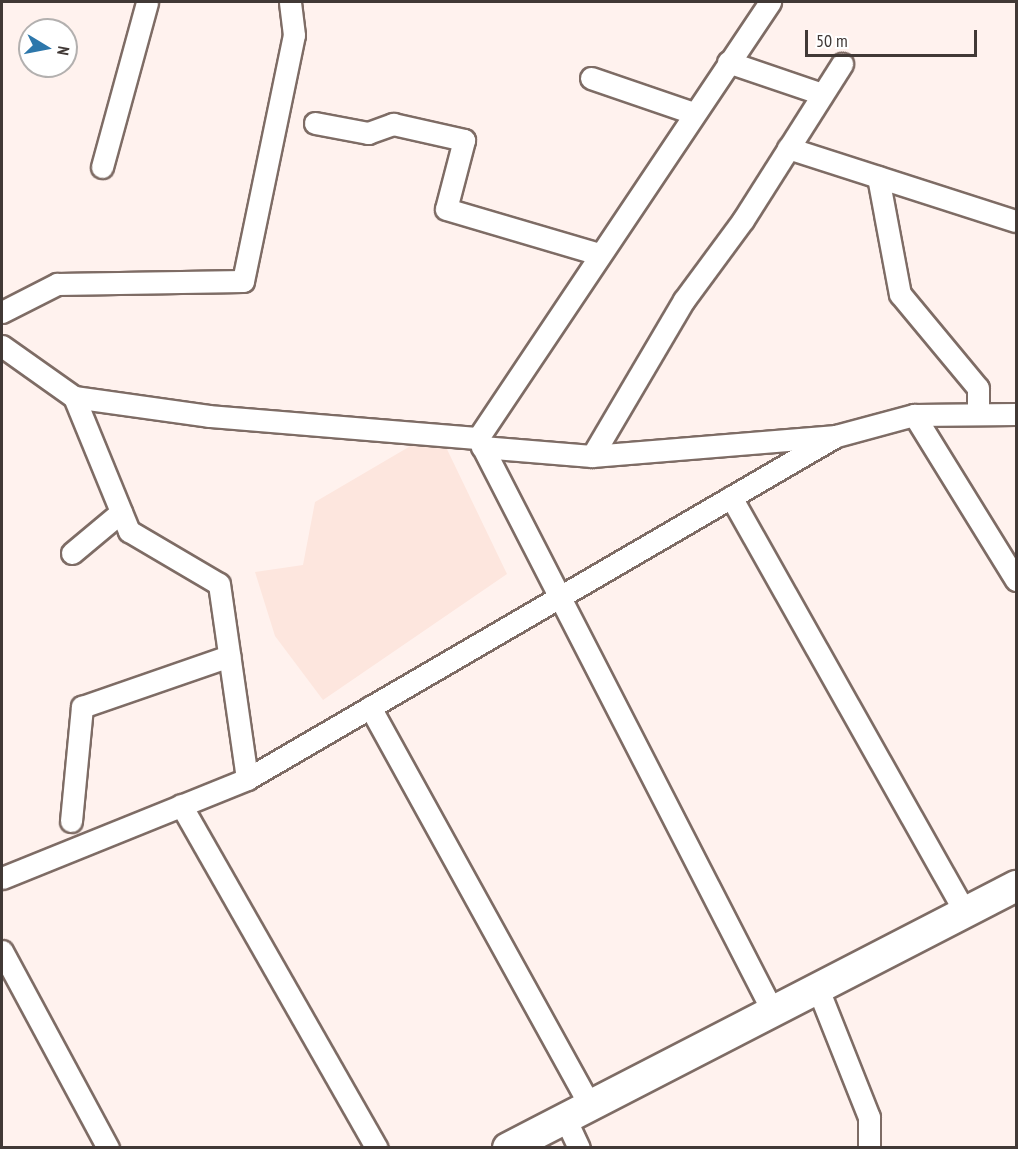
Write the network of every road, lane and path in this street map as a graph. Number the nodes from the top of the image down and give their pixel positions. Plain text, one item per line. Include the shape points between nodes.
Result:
1 (147, 2) edge
2 (291, 2) edge
3 (770, 2) edge
4 (728, 62) junction
5 (842, 64) dead end
6 (591, 78) dead end
7 (822, 94) junction
8 (693, 113) junction
9 (315, 123) dead end
10 (788, 148) junction
11 (102, 167) dead end
12 (878, 177) junction
13 (1017, 221) edge
14 (599, 254) junction
15 (2, 312) edge
16 (2, 346) edge
17 (74, 397) junction
18 (978, 414) junction
19 (1017, 414) edge
20 (914, 415) junction
21 (836, 436) junction
22 (480, 442) junction
23 (592, 456) junction
24 (731, 497) junction
25 (121, 512) junction
26 (72, 553) dead end
27 (1014, 569) edge
28 (558, 597) junction
29 (229, 656) junction
30 (370, 707) junction
31 (246, 779) junction
32 (182, 805) junction
33 (71, 821) dead end
34 (2, 878) edge
35 (1017, 886) edge
36 (965, 913) junction
37 (3, 958) edge
38 (818, 989) junction
39 (774, 1012) junction
40 (577, 1112) junction
41 (108, 1148) edge
42 (377, 1148) edge
43 (508, 1148) edge
44 (579, 1148) edge
45 (868, 1148) edge

1 - 11 street
2 - 15 street via 294,34 243,281 57,284
3 - 4 street
4 - 7 street
4 - 8 street
5 - 7 street
6 - 8 street
7 - 10 street
8 - 14 street
9 - 14 street via 368,133 393,124 464,140 446,209
10 - 12 street
10 - 23 street via 684,300
12 - 13 street
12 - 18 street via 900,294 978,388
14 - 22 street
16 - 17 street
17 - 22 street via 209,416
17 - 25 street
18 - 19 street
18 - 20 street
20 - 21 street
20 - 27 street
21 - 23 street
21 - 24 street
22 - 23 street
22 - 28 street
24 - 28 street
24 - 36 street
25 - 26 street
25 - 29 street via 129,531 219,584
28 - 30 street
28 - 39 street
29 - 31 street
29 - 33 street via 82,707
30 - 31 street
30 - 40 street
31 - 32 street
32 - 34 street
32 - 42 street
35 - 36 main road
36 - 38 main road
37 - 41 street
38 - 39 main road
38 - 45 street via 868,1117
39 - 40 main road
40 - 43 main road
40 - 44 street

